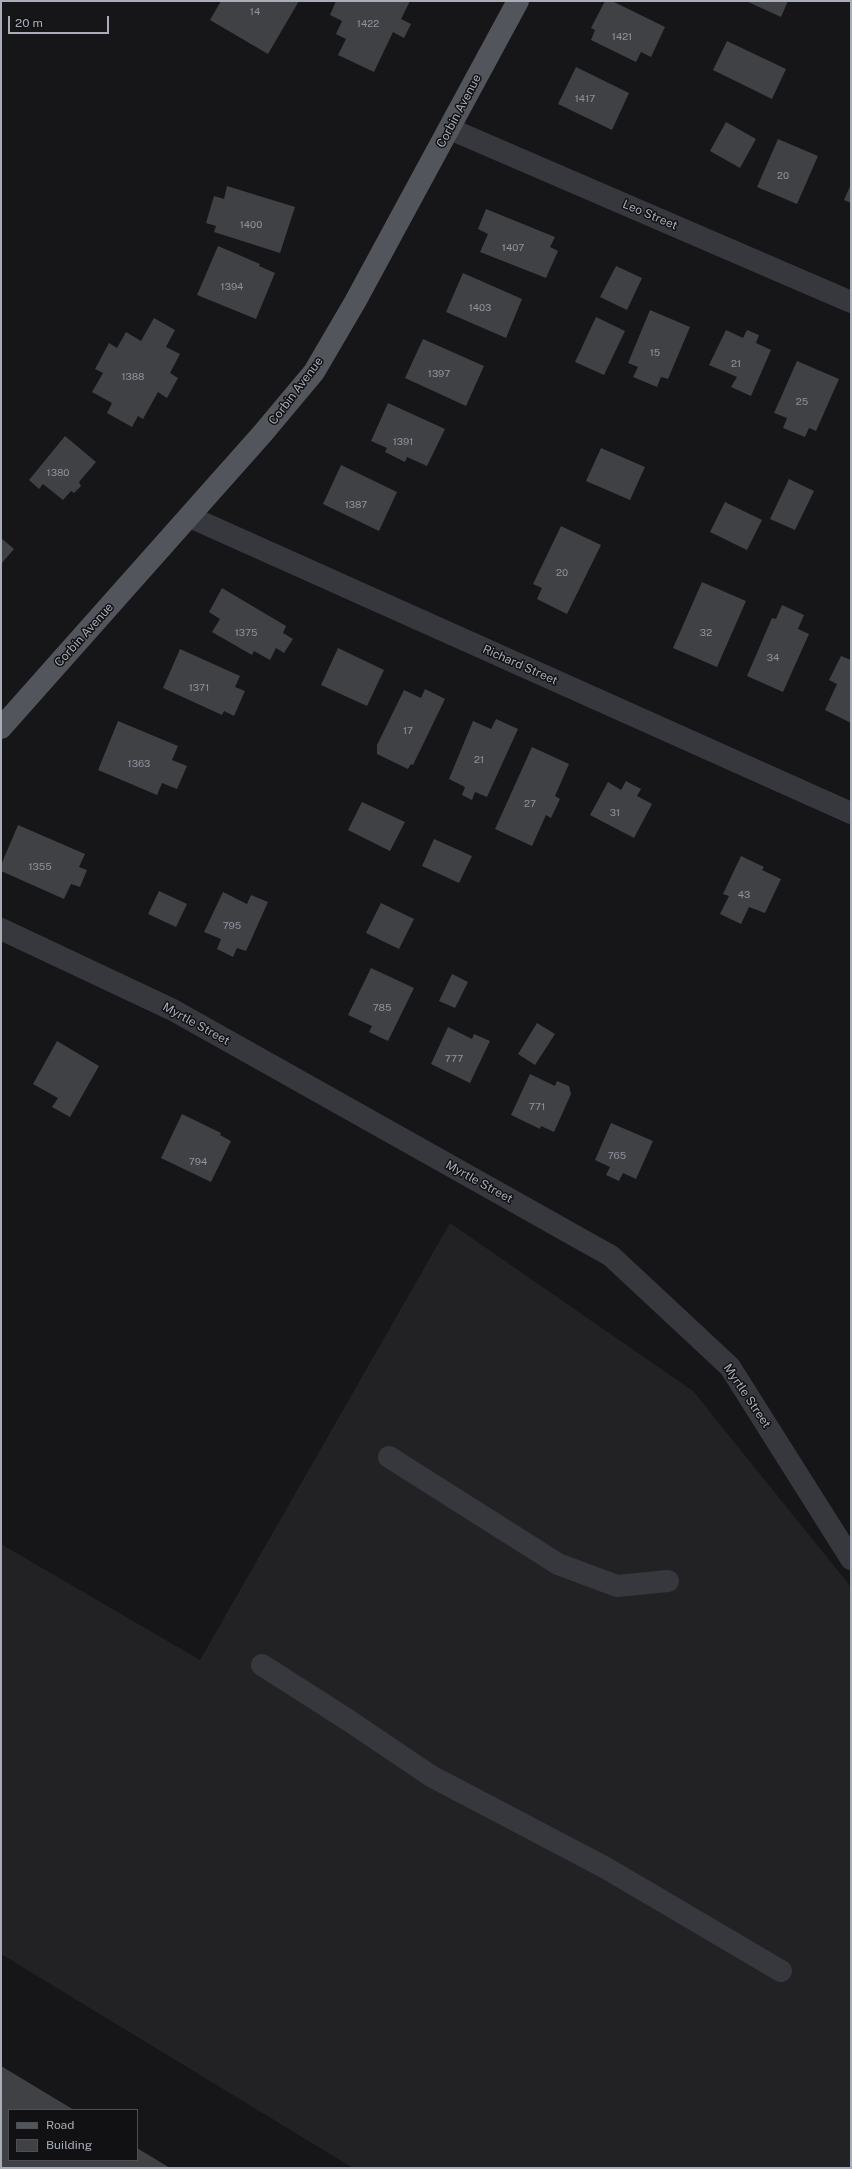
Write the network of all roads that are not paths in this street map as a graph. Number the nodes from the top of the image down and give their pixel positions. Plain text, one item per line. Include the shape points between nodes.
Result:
1 (518, 1) edge
2 (450, 129) junction
3 (851, 302) edge
4 (190, 517) junction
5 (3, 722) edge
6 (851, 813) edge
7 (1, 928) edge
8 (388, 1457) dead end
9 (851, 1559) edge
10 (668, 1581) dead end
11 (262, 1665) dead end
12 (781, 1971) dead end

1 - 2 main road, Corbin Avenue
2 - 3 street, Leo Street
2 - 4 main road, Corbin Avenue via 314,372
4 - 5 main road, Corbin Avenue
4 - 6 street, Richard Street
7 - 9 street, Myrtle Street via 173,1010 612,1256 730,1367
8 - 10 street via 558,1564 617,1586
11 - 12 street via 430,1776 606,1868

